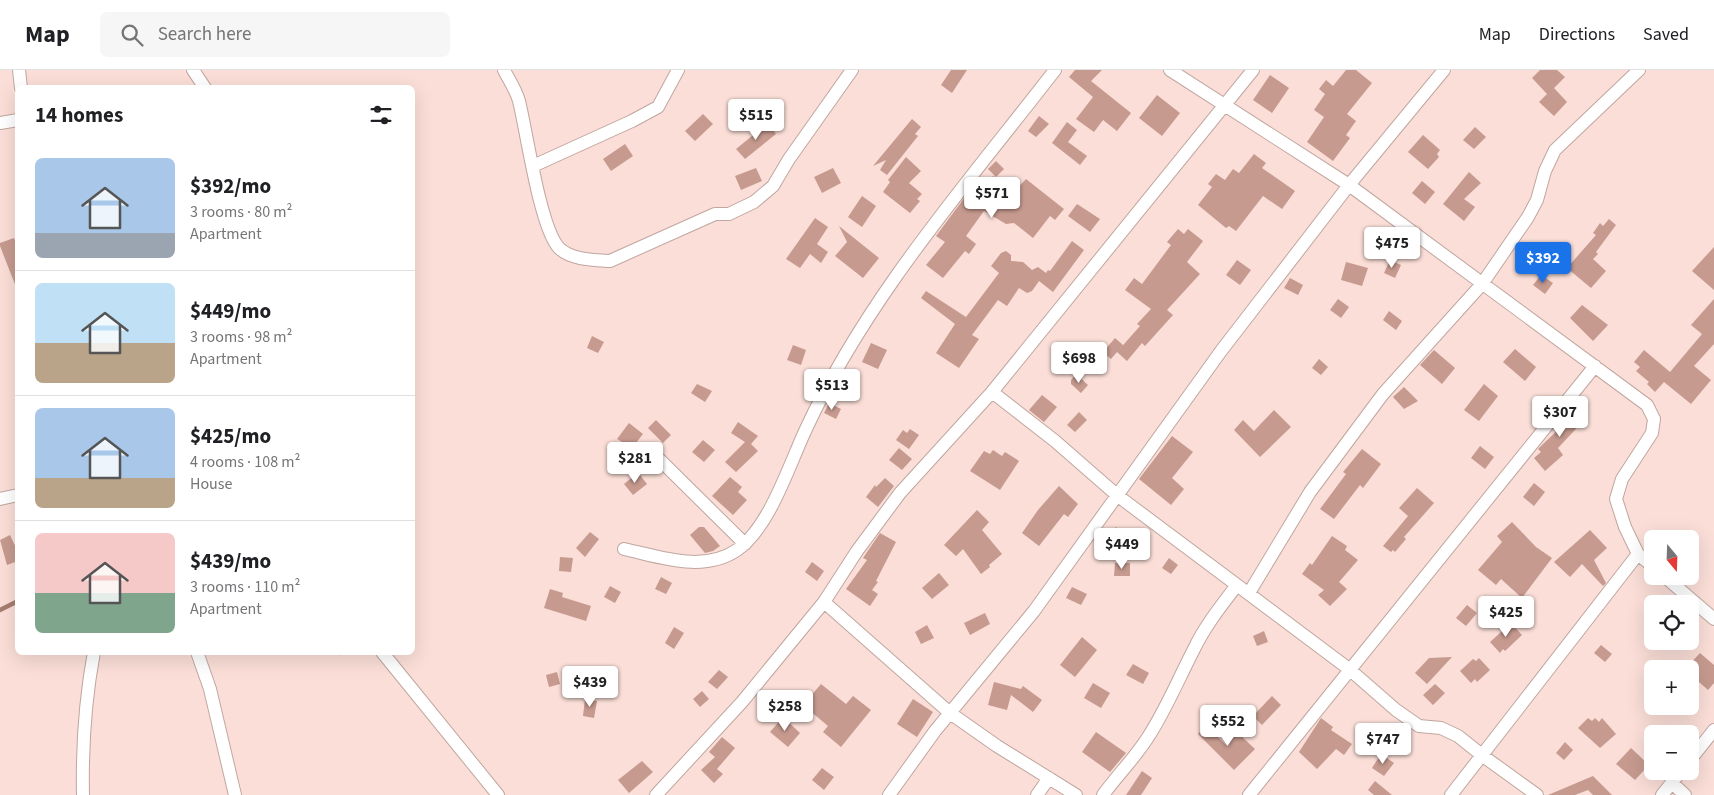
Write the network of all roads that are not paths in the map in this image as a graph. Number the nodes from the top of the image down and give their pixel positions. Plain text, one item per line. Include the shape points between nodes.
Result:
1 (19, 70) edge
2 (194, 70) edge
3 (504, 70) edge
4 (678, 70) edge
5 (852, 70) edge
6 (1055, 70) edge
7 (1170, 70) edge
8 (1253, 70) edge
9 (1444, 70) edge
10 (1639, 70) edge
11 (21, 85) edge
12 (203, 85) edge
13 (1224, 104) junction
14 (15, 120) edge
15 (0, 122) edge
16 (533, 166) junction
17 (1348, 185) junction
18 (1482, 284) junction
19 (1594, 366) junction
20 (992, 392) junction
21 (659, 459) dead end
22 (15, 496) edge
23 (1118, 496) junction
24 (0, 499) edge
25 (745, 544) junction
26 (624, 549) dead end
27 (1638, 554) junction
28 (1644, 559) edge
29 (1237, 585) junction
30 (1674, 585) edge
31 (1249, 593) junction
32 (824, 602) junction
33 (1714, 619) edge
34 (93, 655) edge
35 (198, 655) edge
36 (384, 655) edge
37 (1349, 669) junction
38 (950, 713) junction
39 (1714, 730) edge
40 (1699, 749) edge
41 (1483, 756) junction
42 (1049, 778) junction
43 (1674, 780) edge
44 (1672, 783) junction
45 (495, 794) edge
46 (83, 795) edge
47 (235, 795) edge
48 (656, 795) edge
49 (889, 795) edge
50 (1037, 795) edge
51 (1076, 795) edge
52 (1104, 795) edge
53 (1249, 795) edge
54 (1451, 795) edge
55 (1537, 795) edge
56 (1662, 795) edge
57 (1685, 795) edge

1 - 11 street
2 - 12 street
3 - 16 street via 518,98
4 - 16 street via 658,107
5 - 16 street via 773,186 754,202 729,214 714,214 610,261 575,256 561,250 547,224
6 - 25 street via 910,258 849,345 766,515
7 - 13 street
8 - 13 street
9 - 17 street
10 - 18 street via 1555,150 1528,218
13 - 17 street
13 - 20 street
14 - 15 street
17 - 18 street
17 - 23 street via 1221,351
18 - 19 street
18 - 31 street via 1372,409 1310,492
19 - 27 street via 1647,405 1654,419 1652,433 1622,479 1616,499
19 - 37 street
20 - 23 street
20 - 32 street via 900,492
21 - 25 street
22 - 24 street
23 - 29 street
23 - 38 street via 1034,611
25 - 26 street via 724,556 697,564
27 - 28 street
27 - 41 street
29 - 31 street
29 - 52 street via 1209,622 1149,737 1117,774
30 - 33 street
31 - 37 street
32 - 38 street
32 - 48 street via 742,702
34 - 46 street via 82,754
35 - 47 street via 210,689
36 - 45 street
37 - 41 street via 1396,710 1420,726 1441,728 1458,736
37 - 53 street
38 - 42 street
38 - 49 street
39 - 40 street
41 - 54 street
41 - 55 street
42 - 50 street
42 - 51 street
43 - 44 street
44 - 56 street
44 - 57 street

